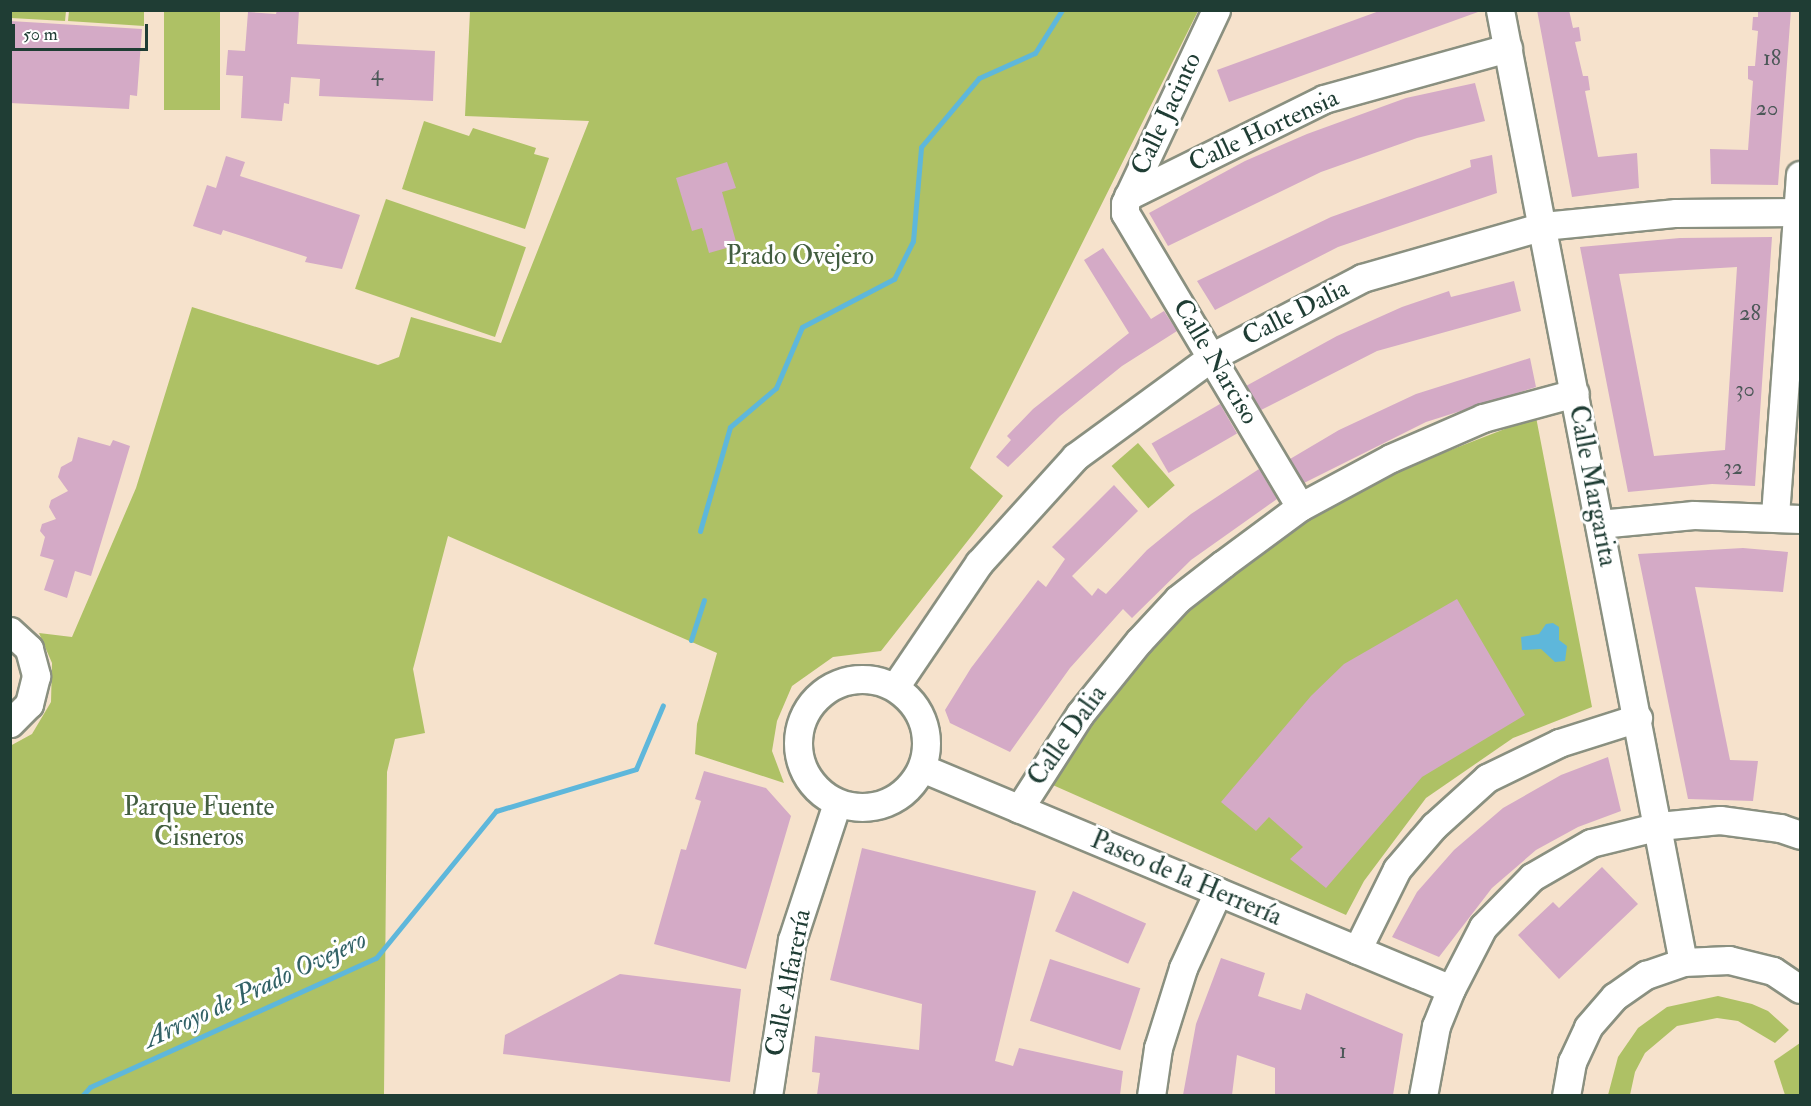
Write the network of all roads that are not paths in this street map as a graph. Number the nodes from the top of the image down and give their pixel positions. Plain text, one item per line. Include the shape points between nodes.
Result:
1 (1216, 10) edge
2 (1500, 10) edge
3 (1508, 48) junction
4 (1156, 138) junction
5 (1206, 157) junction
6 (1800, 175) edge
7 (1128, 207) junction
8 (1799, 212) edge
9 (1543, 226) junction
10 (1213, 356) junction
11 (1575, 393) junction
12 (1300, 507) junction
13 (1788, 517) edge
14 (1599, 524) junction
15 (10, 631) edge
16 (895, 687) junction
17 (1638, 718) junction
18 (10, 723) edge
19 (922, 768) junction
20 (837, 803) junction
21 (1019, 809) junction
22 (1659, 825) junction
23 (1800, 835) edge
24 (1218, 892) junction
25 (1357, 950) junction
26 (1683, 962) junction
27 (1451, 989) junction
28 (1800, 989) edge
29 (768, 1095) edge
30 (1151, 1095) edge
31 (1423, 1095) edge
32 (1566, 1095) edge

1 - 4 street, Calle Jacinto
2 - 3 street, Calle Margarita
3 - 5 street, Calle Hortensia via 1324,99
3 - 9 street, Calle Margarita
4 - 5 street via 1158,158 1167,165
4 - 7 street, Calle Jacinto
5 - 7 street, Calle Hortensia
6 - 8 street
7 - 10 street, Calle Narciso
8 - 9 street, Calle Dalia via 1676,213
8 - 13 street
9 - 10 street, Calle Dalia via 1362,278
9 - 11 street, Calle Margarita
10 - 12 street, Calle Narciso
10 - 16 street, Calle Dalia via 1075,457 979,563
11 - 12 street, Calle Dalia via 1483,418 1391,458
11 - 14 street, Calle Margarita
12 - 21 street, Calle Dalia via 1178,599 1139,640 1074,722
13 - 14 street via 1694,515
14 - 17 street, Calle Margarita
15 - 18 street via 29,649 36,676 29,704
16 - 19 street via 907,697 924,723 926,753
16 - 20 street via 854,678 834,685 806,709 797,745 800,763 808,780
17 - 22 street, Calle Margarita
17 - 25 street via 1559,743 1487,778 1434,826 1397,869
19 - 20 street via 896,798 877,806 857,808
19 - 21 street, Paseo de la Herrería
20 - 29 street, Calle Alfarería via 792,940
21 - 24 street, Paseo de la Herrería
22 - 23 street via 1719,820 1780,828
22 - 26 street, Calle Margarita
22 - 27 street via 1591,843 1532,877 1483,927
24 - 25 street, Paseo de la Herrería
24 - 30 street via 1183,968 1158,1048
25 - 27 street, Paseo de la Herrería
26 - 28 street via 1728,960 1773,971
26 - 32 street via 1646,975 1614,997 1588,1027 1572,1062
27 - 31 street via 1436,1026

